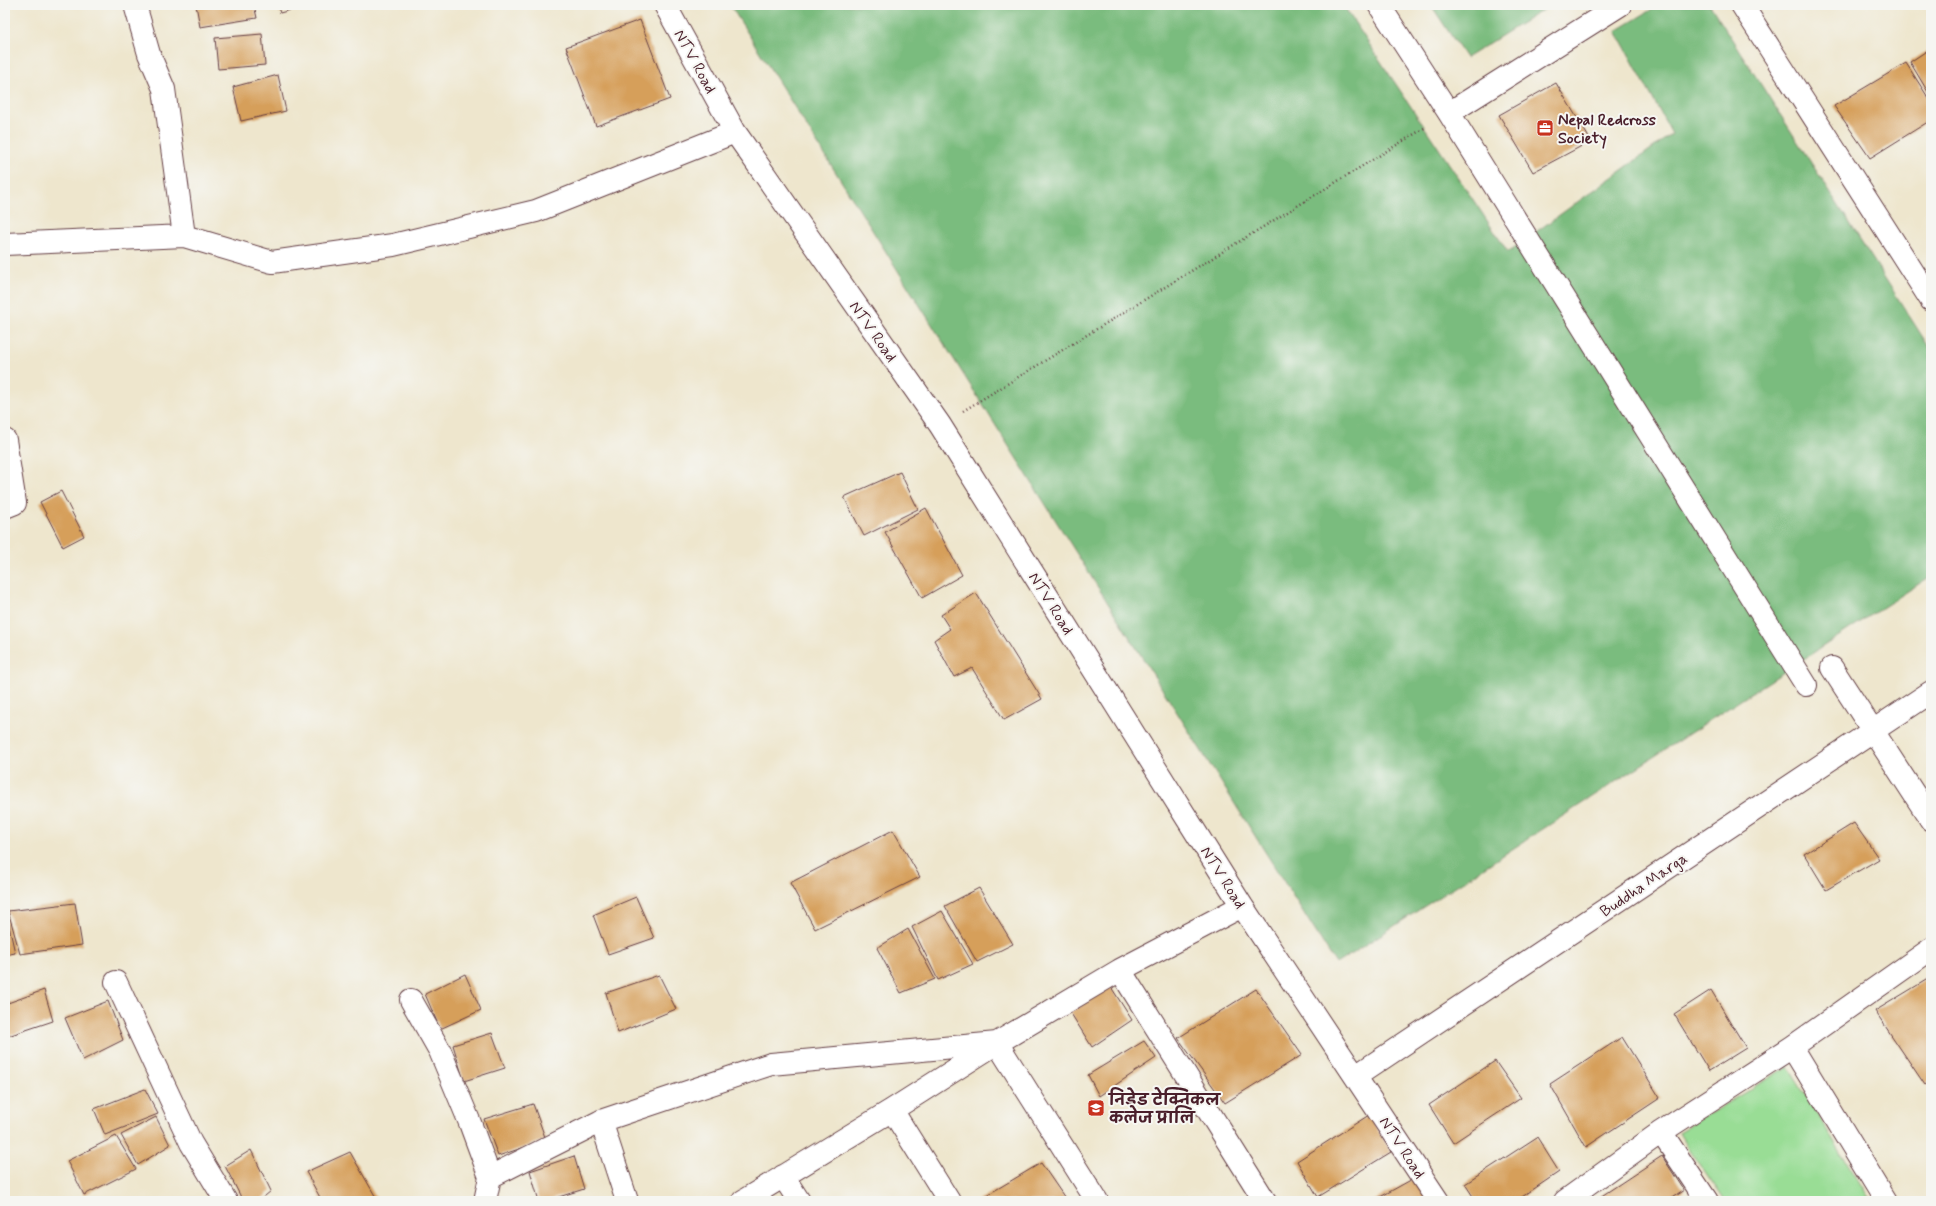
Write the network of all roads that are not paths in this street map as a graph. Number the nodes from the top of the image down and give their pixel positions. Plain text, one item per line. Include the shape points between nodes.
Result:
1 (135, 5) edge
2 (665, 5) edge
3 (1379, 5) edge
4 (1620, 5) edge
5 (1742, 5) edge
6 (1449, 113) junction
7 (735, 132) junction
8 (184, 236) junction
9 (5, 244) edge
10 (1931, 300) edge
11 (5, 440) edge
12 (5, 507) edge
13 (1832, 668) dead end
14 (1806, 685) dead end
15 (1931, 692) edge
16 (1873, 730) junction
17 (1931, 820) edge
18 (1242, 906) junction
19 (1931, 950) edge
20 (1120, 970) junction
21 (116, 982) dead end
22 (411, 1000) dead end
23 (996, 1043) junction
24 (1792, 1047) junction
25 (1356, 1076) junction
26 (892, 1110) junction
27 (601, 1121) junction
28 (1661, 1132) junction
29 (784, 1176) junction
30 (490, 1177) junction
31 (226, 1201) edge
32 (485, 1201) edge
33 (627, 1201) edge
34 (743, 1201) edge
35 (799, 1201) edge
36 (949, 1201) edge
37 (1097, 1201) edge
38 (1265, 1201) edge
39 (1438, 1201) edge
40 (1565, 1201) edge
41 (1707, 1201) edge
42 (1886, 1201) edge

1 - 8 street via 149,54 164,89
2 - 7 street, NTV Road
3 - 6 street
4 - 6 street
5 - 10 street
6 - 14 street
7 - 8 street via 536,211 392,245 272,262
7 - 18 street, NTV Road via 940,425
8 - 9 street
11 - 12 street via 15,502
13 - 16 street
15 - 16 street, Buddha Marga
16 - 17 street
16 - 25 street, Buddha Marga
18 - 20 street
18 - 25 street, NTV Road
19 - 24 street
20 - 23 street
20 - 38 street
21 - 31 street via 191,1143
22 - 30 street via 440,1051
23 - 26 street
23 - 27 street via 771,1064
23 - 37 street
24 - 28 street
24 - 42 street
25 - 39 street, NTV Road
26 - 29 street
26 - 36 street
27 - 30 street
27 - 33 street
28 - 40 street
28 - 41 street
29 - 34 street
29 - 35 street
30 - 32 street

